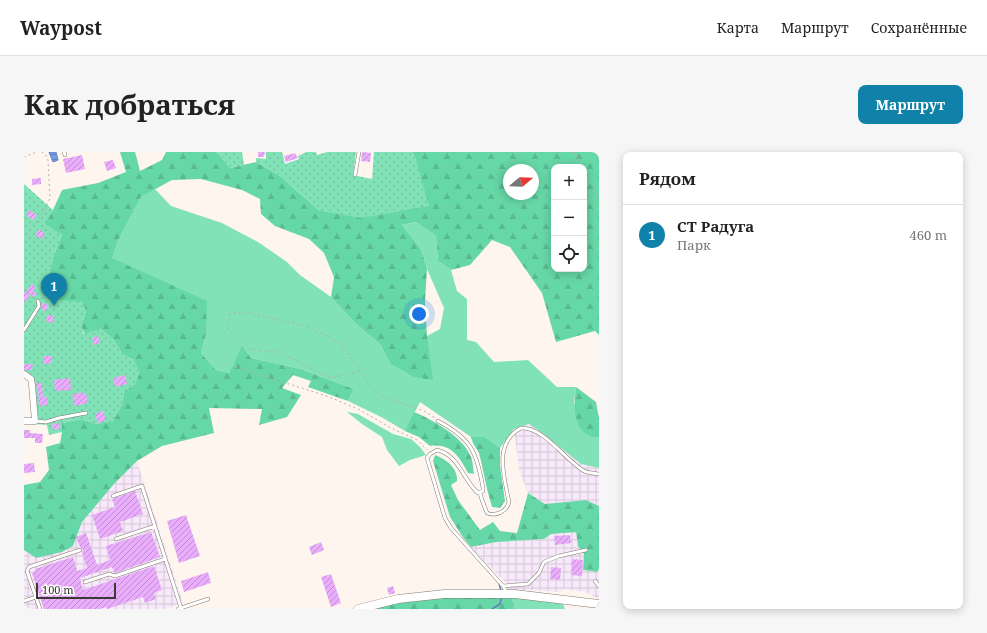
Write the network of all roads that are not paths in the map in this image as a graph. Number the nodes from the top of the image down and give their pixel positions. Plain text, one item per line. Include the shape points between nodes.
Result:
1 (359, 152) edge
2 (355, 175) dead end
3 (38, 301) road end
4 (24, 330) edge
5 (24, 374) edge
6 (86, 413) dead end
7 (24, 421) edge
8 (35, 421) junction
9 (438, 421) road end
10 (599, 474) edge
11 (480, 493) junction
12 (113, 496) dead end
13 (155, 526) junction
14 (116, 539) dead end
15 (80, 550) dead end
16 (586, 550) dead end
17 (165, 559) junction
18 (595, 581) dead end
19 (85, 582) dead end
20 (503, 586) junction
21 (599, 586) edge
22 (507, 594) junction
23 (36, 597) junction
24 (208, 599) dead end
25 (24, 601) edge
26 (599, 604) edge
27 (39, 609) edge
28 (180, 609) edge
29 (358, 609) edge

1 - 2 lane
3 - 4 lane via 39,306
5 - 8 street via 31,379
6 - 8 lane via 46,422
7 - 8 street
9 - 11 lane via 458,433 472,447 480,470 483,488
10 - 11 lane via 584,471 541,435 522,428 506,442 503,454 508,507 496,514 487,513
11 - 20 lane via 474,490 458,464 444,451 434,451 427,458 445,518
12 - 13 lane via 142,486
13 - 14 lane
13 - 17 lane
15 - 23 lane via 29,567 27,571
16 - 20 lane via 544,562 539,573 528,584
17 - 19 lane via 115,576 109,574
17 - 28 lane
18 - 21 lane
20 - 22 lane
22 - 26 street
22 - 29 street via 444,594 398,599
23 - 25 lane
23 - 27 lane
24 - 28 lane

